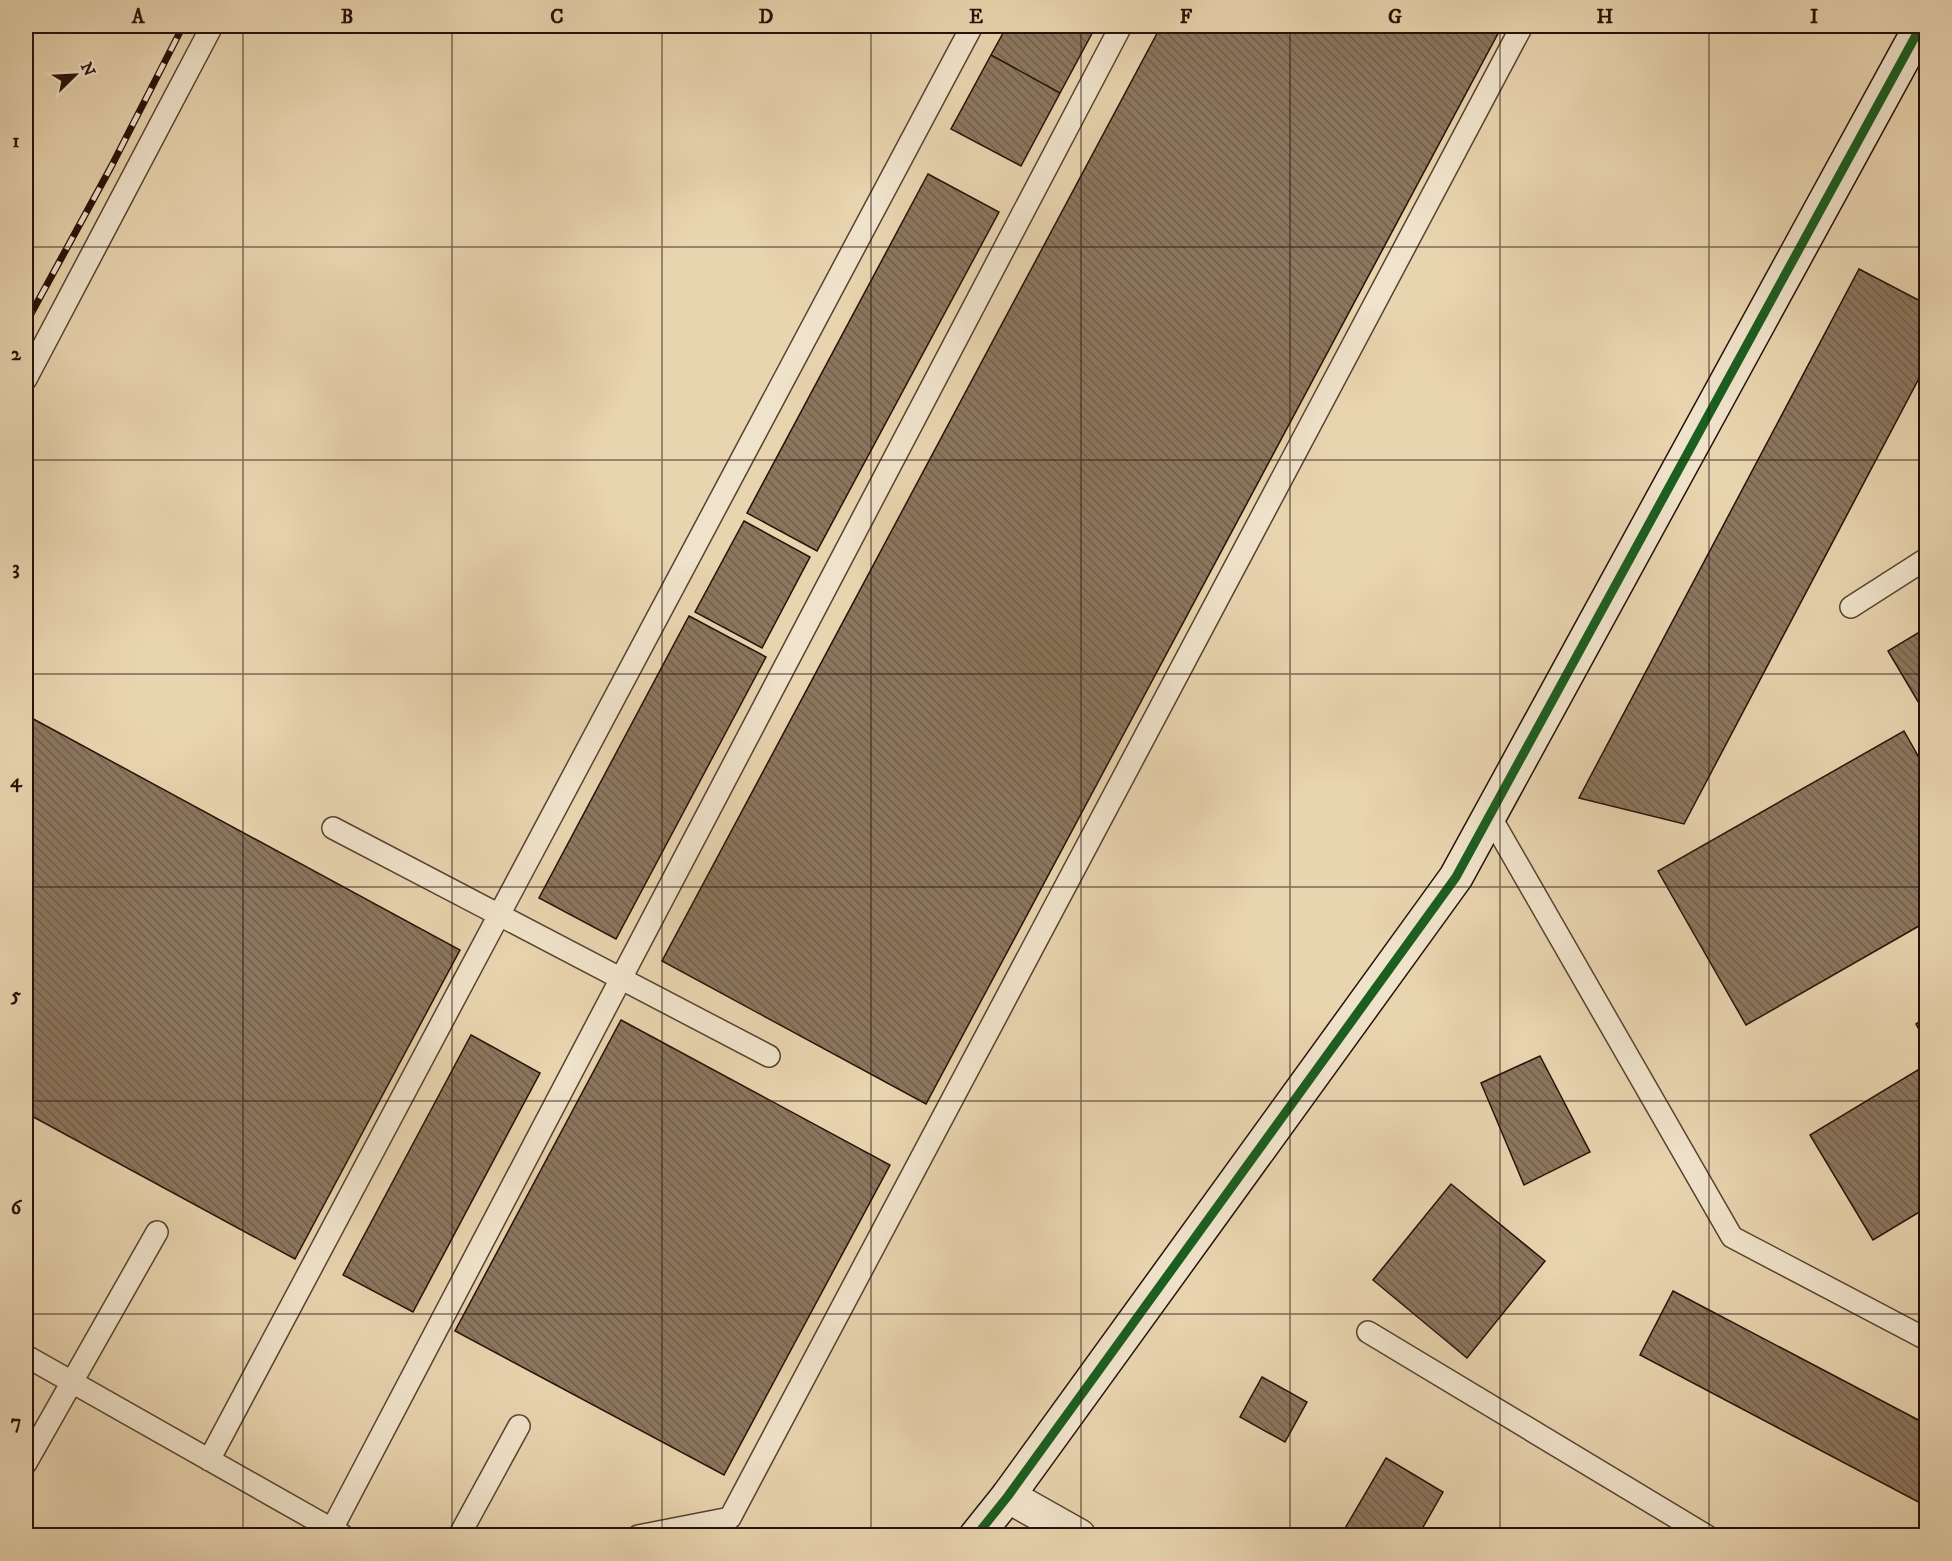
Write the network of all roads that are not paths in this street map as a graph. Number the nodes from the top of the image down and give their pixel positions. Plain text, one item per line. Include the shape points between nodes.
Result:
1 (212, 26) edge
2 (972, 26) edge
3 (1121, 26) edge
4 (1522, 26) edge
5 (1921, 26) edge
6 (26, 379) edge
7 (1926, 559) edge
8 (1851, 607) dead end
9 (1490, 816) junction
10 (333, 828) dead end
11 (500, 915) junction
12 (621, 978) junction
13 (769, 1056) dead end
14 (157, 1232) dead end
15 (1368, 1332) dead end
16 (1926, 1339) edge
17 (26, 1356) edge
18 (71, 1382) junction
19 (519, 1426) dead end
20 (209, 1460) junction
21 (26, 1463) edge
22 (1008, 1496) junction
23 (337, 1532) edge
24 (459, 1536) edge
25 (638, 1536) edge
26 (976, 1536) edge
27 (1079, 1536) edge
28 (1707, 1536) edge

1 - 6 lane
2 - 11 lane
3 - 12 lane
4 - 25 lane via 730,1518
5 - 9 street
7 - 8 lane
9 - 16 lane via 1732,1237
9 - 22 street via 1456,877
10 - 11 lane
11 - 12 lane
11 - 20 lane
12 - 13 lane
12 - 23 lane
14 - 18 lane
15 - 28 lane
17 - 18 lane
18 - 20 lane
18 - 21 lane
19 - 24 lane
20 - 23 lane
22 - 26 street
22 - 27 street

